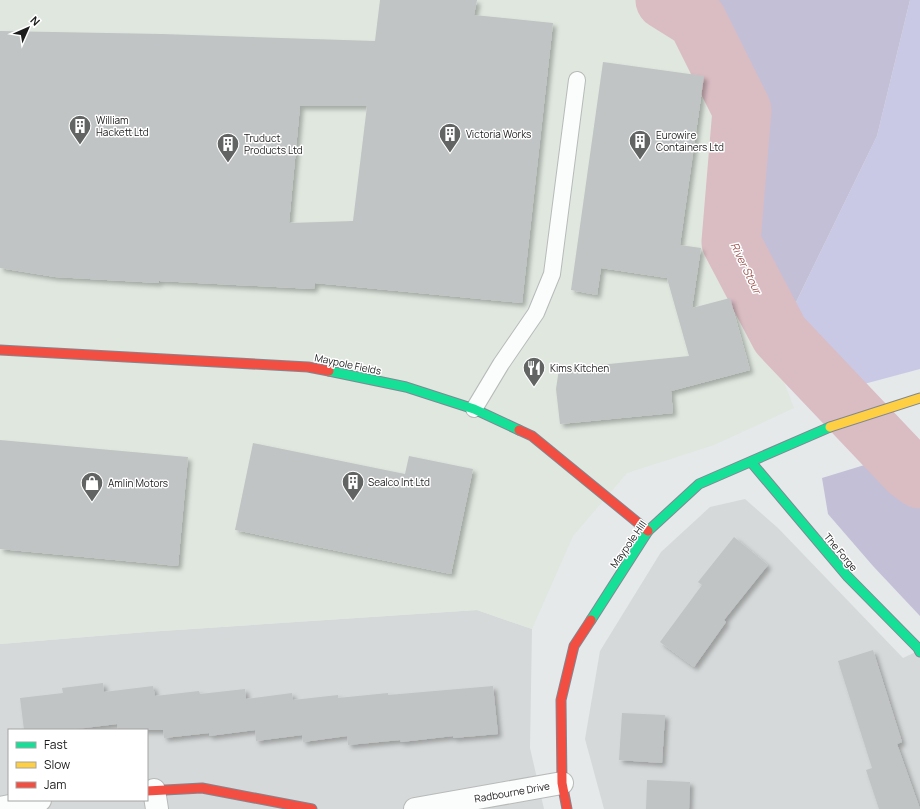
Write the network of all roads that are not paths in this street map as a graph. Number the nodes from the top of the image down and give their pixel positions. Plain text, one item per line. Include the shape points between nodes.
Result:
1 (577, 80) dead end
2 (0, 350) edge
3 (920, 398) edge
4 (474, 409) junction
5 (751, 462) junction
6 (648, 531) junction
7 (920, 652) edge
8 (562, 783) junction
9 (153, 797) edge
10 (35, 801) edge
11 (0, 808) edge
12 (312, 809) edge
13 (415, 809) edge
14 (567, 809) edge

1 - 4 lane via 552,274 536,313
2 - 4 street, Maypole Fields via 308,367 406,387
3 - 5 street, Maypole Hill via 822,429
4 - 6 street, Maypole Fields via 532,436
5 - 6 street, Maypole Hill via 699,484
5 - 7 street, The Forge via 848,577
6 - 8 street, Maypole Hill via 574,646 561,700
8 - 13 street, Radbourne Drive
8 - 14 street, Maypole Hill
9 - 12 street via 202,788
10 - 11 street

